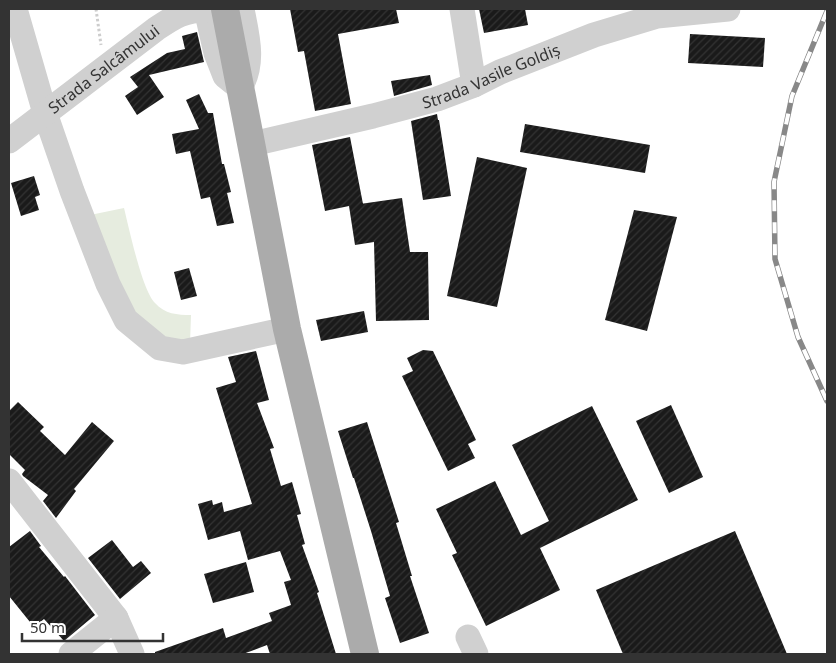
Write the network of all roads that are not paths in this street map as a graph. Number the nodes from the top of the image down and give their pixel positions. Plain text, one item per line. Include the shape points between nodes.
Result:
1 (15, 9) edge
2 (212, 9) edge
3 (242, 9) edge
4 (462, 9) edge
5 (728, 9) edge
6 (474, 85) junction
7 (240, 88) junction
8 (45, 113) junction
9 (9, 141) edge
10 (252, 144) junction
11 (287, 329) junction
12 (10, 486) edge
13 (116, 618) junction
14 (71, 654) edge
15 (132, 654) edge
16 (365, 654) edge

1 - 8 street
2 - 7 main road
2 - 8 street, Strada Salcâmului via 180,14
3 - 7 street via 249,48 248,68
4 - 6 street
5 - 6 street, Strada Vasile Goldiș via 657,16 594,35
6 - 10 street, Strada Vasile Goldiș via 411,106
7 - 10 main road
8 - 9 street, Strada Salcâmului
8 - 11 street via 108,284 126,320 160,348 183,352
10 - 11 main road
11 - 16 main road
12 - 13 street
13 - 14 street
13 - 15 street

